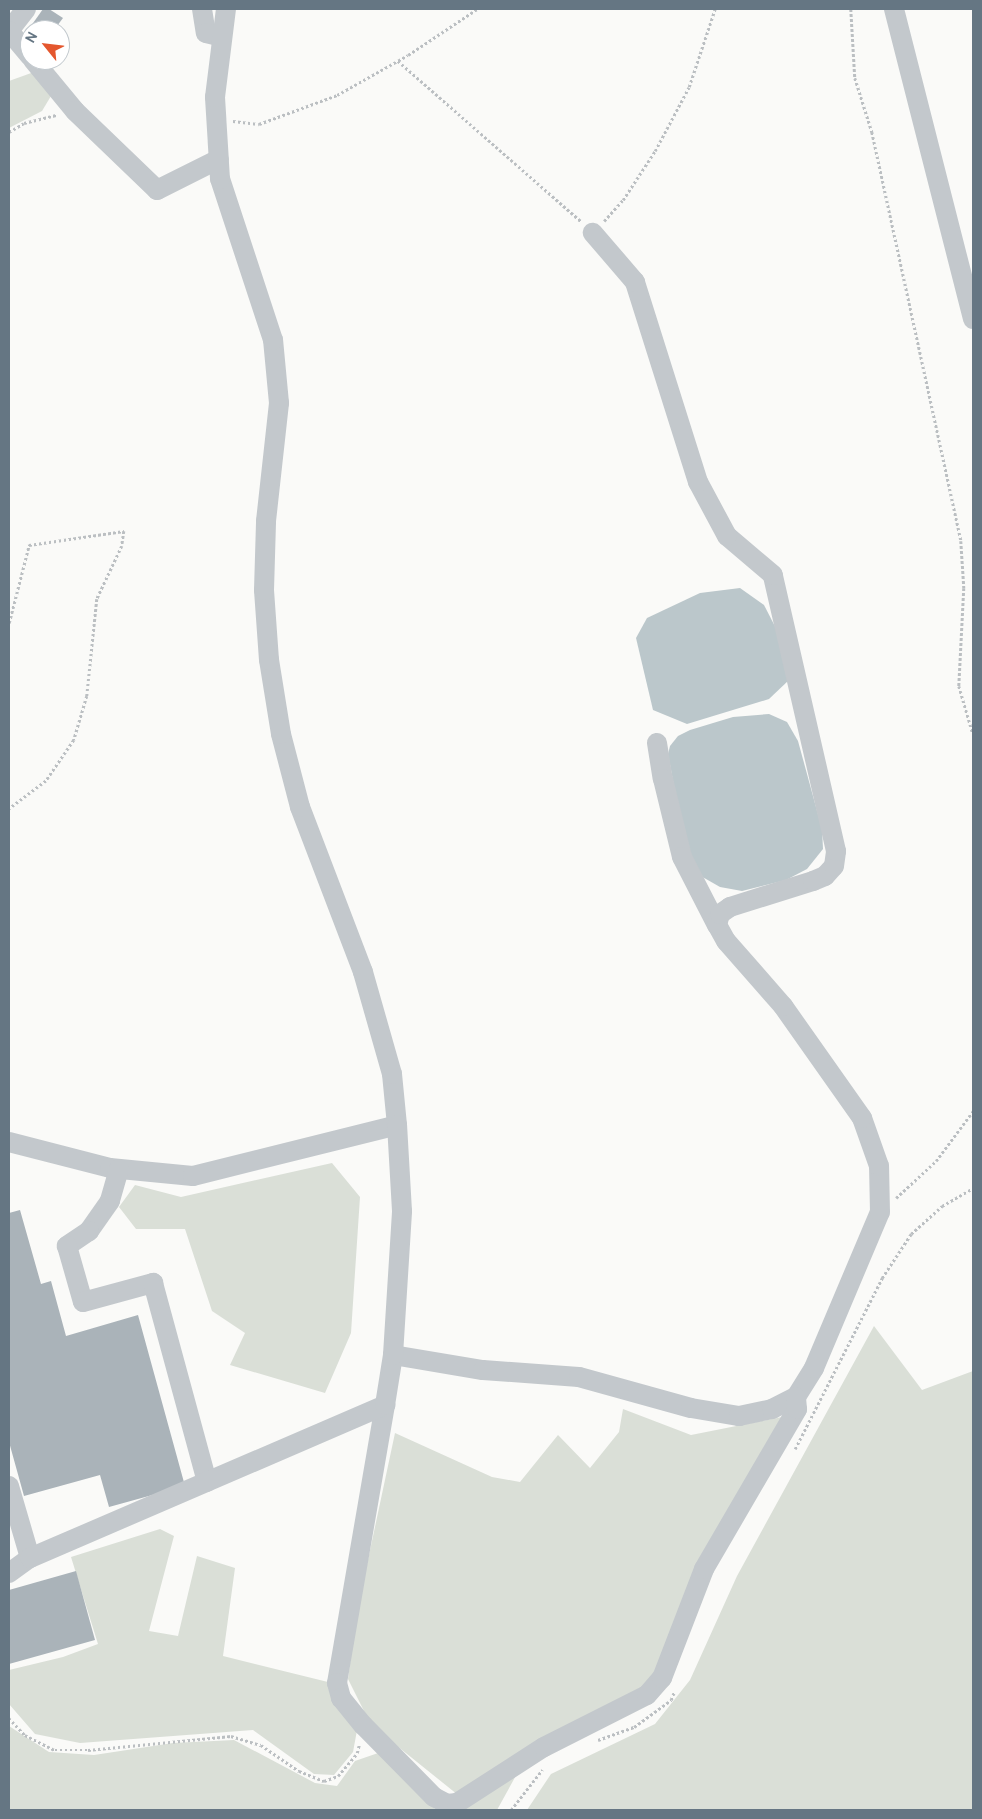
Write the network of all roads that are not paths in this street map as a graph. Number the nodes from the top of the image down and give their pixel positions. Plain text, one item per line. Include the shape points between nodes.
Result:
1 (26, 9) edge
2 (202, 9) edge
3 (226, 9) edge
4 (894, 9) edge
5 (9, 31) edge
6 (222, 37) junction
7 (20, 44) edge
8 (41, 70) edge
9 (219, 159) junction
10 (593, 233) road end
11 (973, 319) edge
12 (657, 743) dead end
13 (717, 925) junction
14 (397, 1125) junction
15 (9, 1142) edge
16 (119, 1169) junction
17 (393, 1355) junction
18 (796, 1397) junction
19 (385, 1405) junction
20 (207, 1482) junction
21 (9, 1486) edge
22 (30, 1558) junction
23 (9, 1573) edge

1 - 5 lane
2 - 6 lane via 206,34
3 - 6 lane
4 - 11 lane
5 - 7 lane
6 - 9 lane via 215,98
8 - 9 lane via 74,111 157,190
9 - 14 lane via 220,179 274,349 279,403 266,521 264,590 269,660 281,734 300,807 363,972 392,1074
10 - 13 lane via 635,282 698,482 727,536 774,575 836,851 834,866 825,876 730,907 720,914
12 - 13 lane via 662,780 682,857
13 - 18 lane via 726,941 783,1006 862,1118 879,1166 880,1212 814,1368
14 - 16 lane via 192,1176
14 - 17 lane via 402,1211
15 - 16 lane
16 - 20 lane via 110,1201 89,1231 67,1246 83,1302 153,1283
17 - 18 lane via 483,1370 579,1377 691,1408 739,1416 772,1409
17 - 19 lane
18 - 19 lane via 797,1409 704,1569 662,1678 647,1695 544,1747 457,1804 447,1804 434,1797 363,1725 341,1698 337,1683
19 - 20 lane
20 - 22 lane
21 - 22 lane
22 - 23 lane

